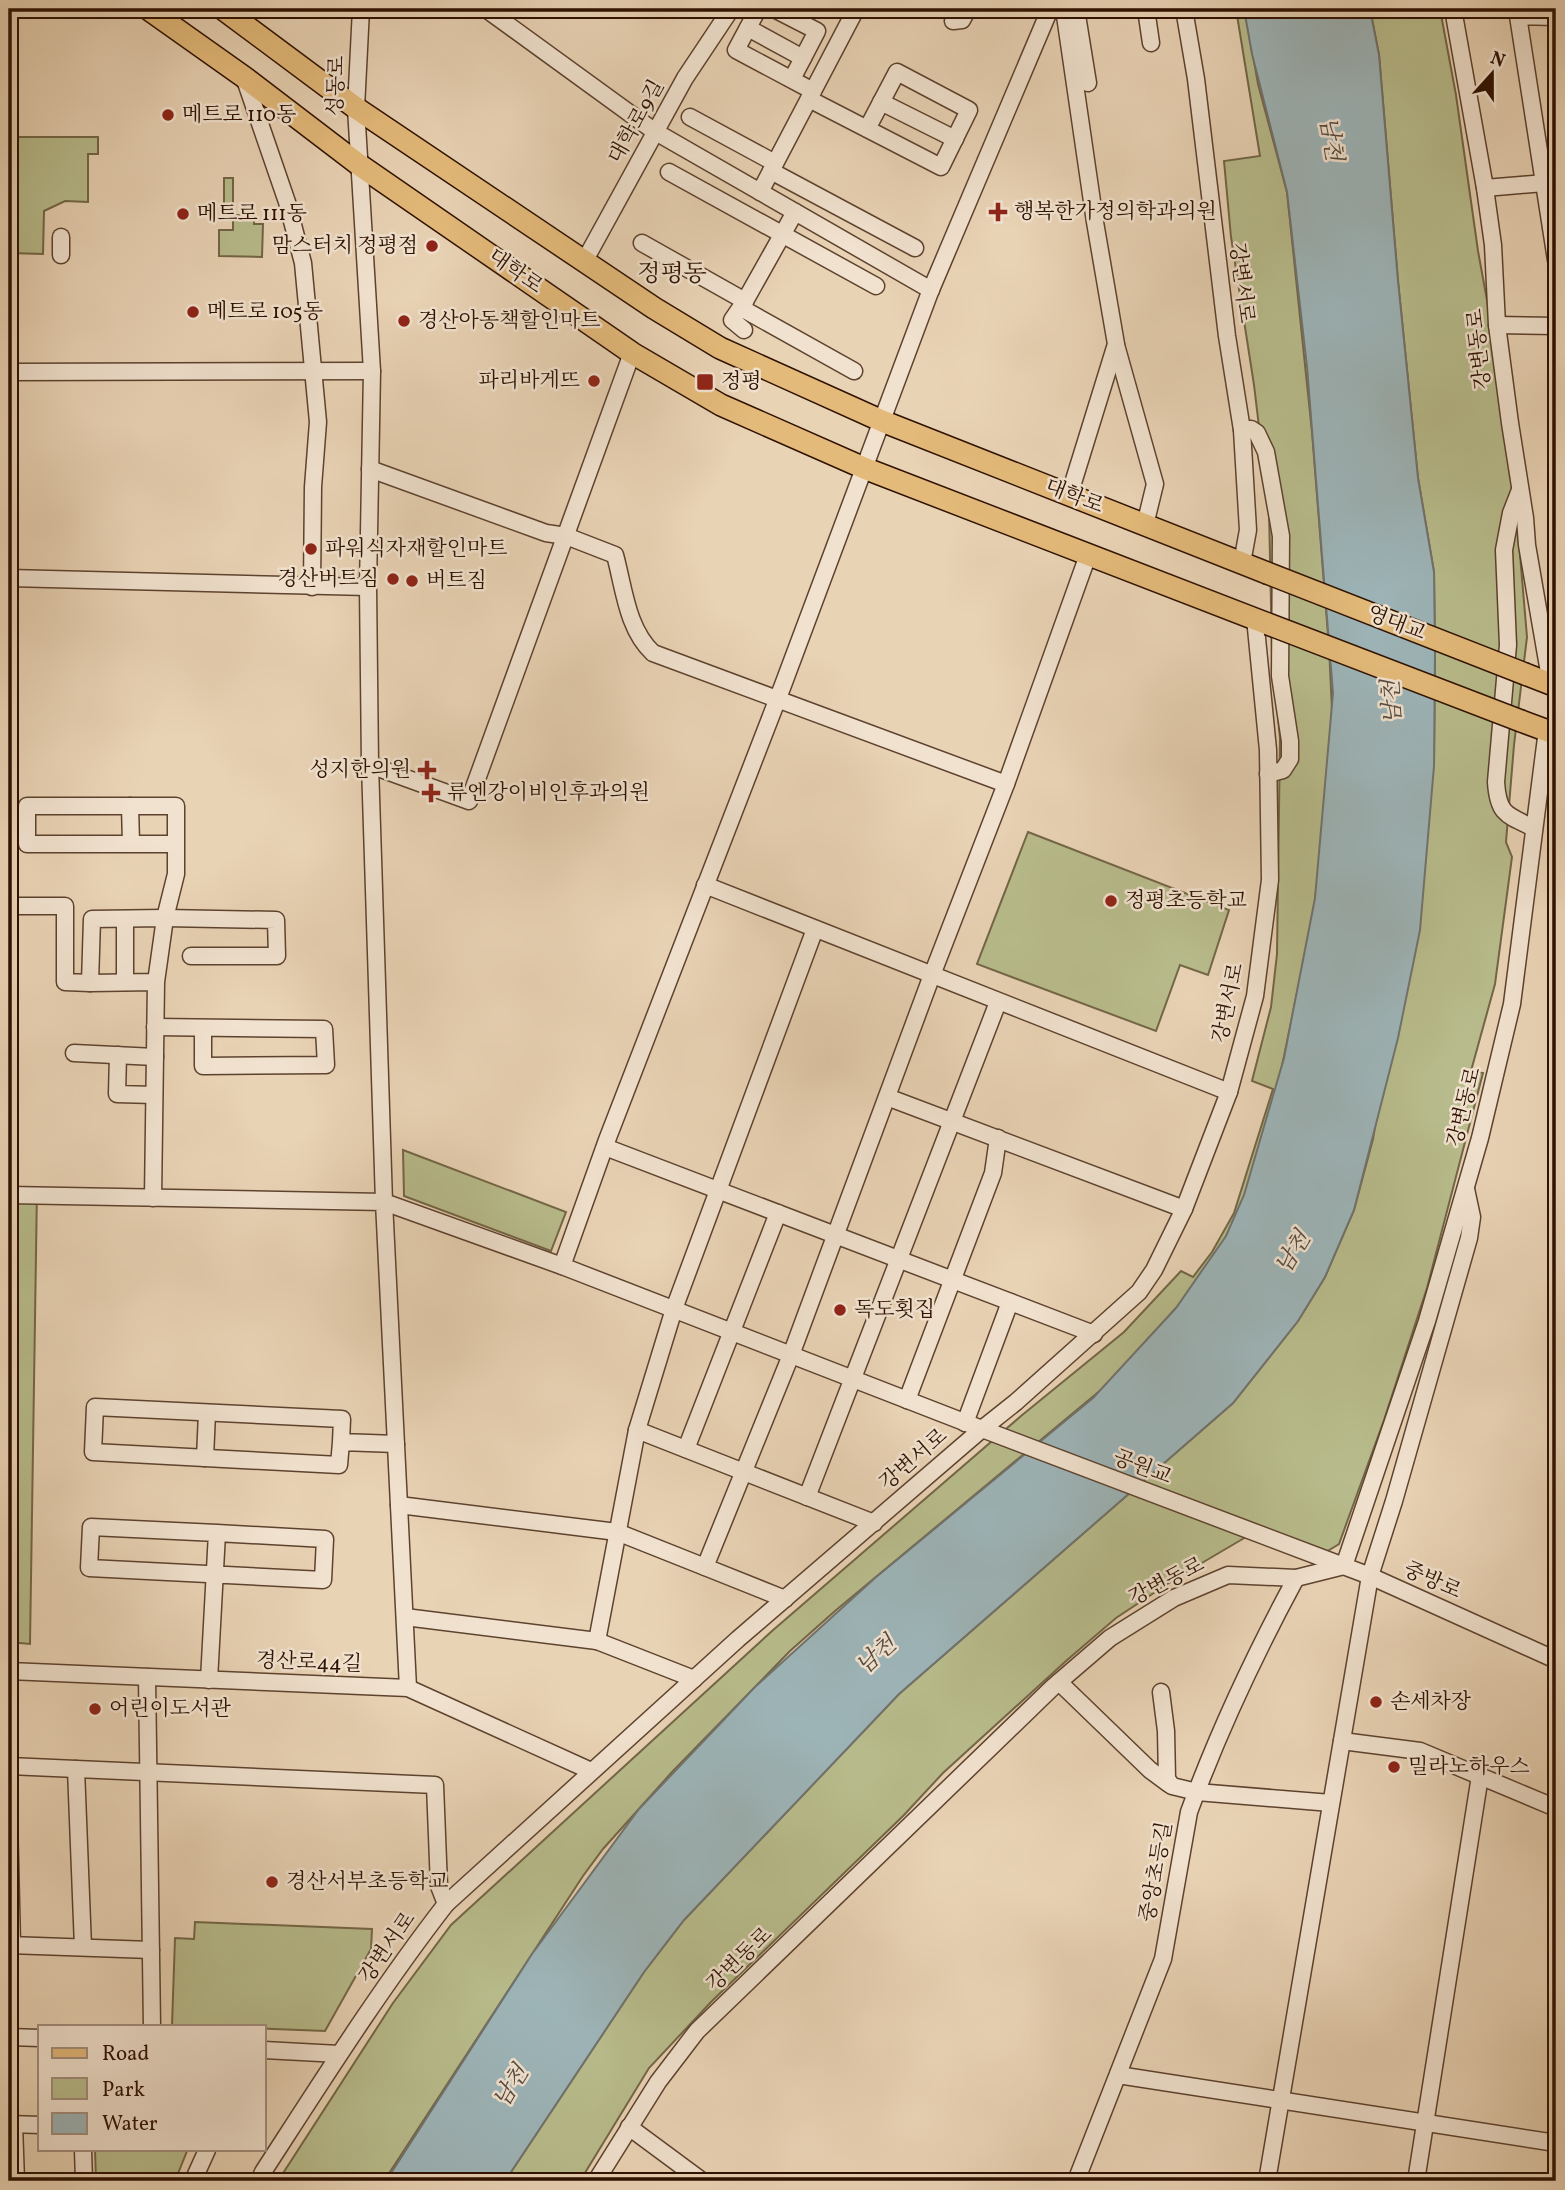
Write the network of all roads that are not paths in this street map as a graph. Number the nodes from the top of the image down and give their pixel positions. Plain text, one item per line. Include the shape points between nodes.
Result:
1 (148, 9) edge
2 (223, 9) edge
3 (361, 9) edge
4 (486, 9) edge
5 (731, 9) edge
6 (758, 9) edge
7 (775, 9) edge
8 (856, 9) edge
9 (968, 9) edge
10 (1050, 9) edge
11 (1063, 9) edge
12 (1076, 9) edge
13 (1146, 9) edge
14 (1184, 9) edge
15 (1453, 9) edge
16 (1556, 16) edge
17 (953, 21) dead end
18 (748, 29) junction
19 (1151, 43) dead end
20 (806, 51) junction
21 (831, 56) junction
22 (244, 77) junction
23 (792, 79) junction
24 (1087, 83) dead end
25 (811, 95) junction
26 (881, 102) junction
27 (356, 108) junction
28 (690, 117) dead end
29 (867, 129) junction
30 (654, 131) junction
31 (955, 139) junction
32 (358, 164) junction
33 (773, 167) junction
34 (669, 172) dead end
35 (1550, 182) edge
36 (1485, 188) junction
37 (760, 192) junction
38 (795, 212) junction
39 (783, 234) junction
40 (61, 237) dead end
41 (642, 243) dead end
42 (915, 248) dead end
43 (61, 255) dead end
44 (585, 260) junction
45 (1556, 260) edge
46 (876, 286) dead end
47 (931, 290) junction
48 (745, 301) junction
49 (1497, 325) junction
50 (1556, 326) edge
51 (744, 330) dead end
52 (1116, 344) junction
53 (632, 353) junction
54 (313, 371) junction
55 (372, 371) junction
56 (854, 371) dead end
57 (9, 372) edge
58 (882, 421) junction
59 (1242, 430) junction
60 (864, 468) junction
61 (370, 469) junction
62 (1520, 490) junction
63 (1069, 496) junction
64 (1145, 525) junction
65 (566, 536) junction
66 (1088, 555) junction
67 (1242, 563) junction
68 (1267, 573) joint
69 (9, 578) edge
70 (312, 587) junction
71 (368, 587) junction
72 (1262, 621) junction
73 (1554, 685) edge
74 (777, 699) junction
75 (1551, 732) edge
76 (370, 765) junction
77 (1268, 774) junction
78 (1006, 784) junction
79 (130, 806) junction
80 (1534, 828) junction
81 (131, 843) junction
82 (176, 844) junction
83 (705, 885) junction
84 (9, 906) edge
85 (165, 918) junction
86 (125, 920) junction
87 (815, 929) junction
88 (191, 956) dead end
89 (932, 975) junction
90 (125, 982) junction
91 (156, 982) junction
92 (90, 983) junction
93 (998, 1002) junction
94 (155, 1027) junction
95 (203, 1028) junction
96 (74, 1053) dead end
97 (118, 1055) junction
98 (155, 1057) junction
99 (1229, 1093) junction
100 (154, 1095) junction
101 (887, 1097) junction
102 (952, 1121) junction
103 (998, 1138) junction
104 (605, 1147) junction
105 (1465, 1188) junction
106 (718, 1190) junction
107 (9, 1195) edge
108 (153, 1198) junction
109 (384, 1202) junction
110 (1184, 1209) junction
111 (778, 1213) junction
112 (835, 1235) junction
113 (899, 1259) junction
114 (562, 1266) junction
115 (953, 1280) junction
116 (1010, 1301) junction
117 (674, 1309) junction
118 (732, 1332) junction
119 (1094, 1334) junction
120 (791, 1355) junction
121 (853, 1379) junction
122 (907, 1400) junction
123 (207, 1413) junction
124 (965, 1423) junction
125 (982, 1429) junction
126 (637, 1430) junction
127 (341, 1442) junction
128 (396, 1444) junction
129 (686, 1449) junction
130 (205, 1458) junction
131 (744, 1472) junction
132 (807, 1497) junction
133 (399, 1505) junction
134 (874, 1523) junction
135 (617, 1532) junction
136 (217, 1533) junction
137 (1288, 1545) joint
138 (1344, 1566) junction
139 (705, 1567) junction
140 (215, 1574) junction
141 (1370, 1576) junction
142 (1296, 1578) junction
143 (785, 1599) junction
144 (405, 1616) junction
145 (597, 1641) junction
146 (1556, 1660) edge
147 (9, 1671) edge
148 (147, 1677) junction
149 (694, 1679) junction
150 (209, 1680) junction
151 (1059, 1682) junction
152 (408, 1688) junction
153 (1161, 1692) dead end
154 (1342, 1741) junction
155 (9, 1766) edge
156 (76, 1769) junction
157 (591, 1771) junction
158 (148, 1772) junction
159 (1480, 1776) junction
160 (1169, 1784) junction
161 (1197, 1792) junction
162 (1331, 1803) junction
163 (1556, 1808) edge
164 (9, 1819) edge
165 (446, 1904) junction
166 (10, 1945) edge
167 (83, 1947) junction
168 (151, 1950) junction
169 (152, 2025) edge
170 (9, 2037) edge
171 (38, 2038) edge
172 (266, 2053) edge
173 (339, 2054) junction
174 (1118, 2075) junction
175 (1280, 2100) junction
176 (1426, 2123) junction
177 (11, 2124) edge
178 (38, 2125) edge
179 (629, 2127) junction
180 (1556, 2143) edge
181 (83, 2152) edge
182 (206, 2152) edge
183 (16, 2181) edge
184 (84, 2181) edge
185 (193, 2181) edge
186 (258, 2181) edge
187 (596, 2181) edge
188 (702, 2181) edge
189 (1076, 2181) edge
190 (1266, 2181) edge
191 (1416, 2181) edge

1 - 22 main road, 대학로
2 - 27 main road, 대학로
3 - 27 street, 성동로
4 - 30 street
5 - 30 street, 대학로9길
6 - 18 street
7 - 20 street via 817,31
8 - 21 street
9 - 17 street via 962,20
10 - 47 street
11 - 52 street
12 - 24 street
13 - 19 street
14 - 59 street, 강변서로
15 - 36 street, 강변동로
16 - 35 street via 1518,16
18 - 20 street
18 - 23 street via 736,50
20 - 21 street
20 - 23 street
21 - 25 street
22 - 32 main road, 대학로
22 - 54 street via 256,130 287,202 290,236 303,263
23 - 25 street
25 - 29 street
25 - 33 street
26 - 29 street
26 - 31 street
26 - 31 street via 897,72 969,110
27 - 32 street, 성동로
27 - 44 main road, 대학로
28 - 33 street
29 - 31 street via 941,167
30 - 37 street
30 - 44 street, 대학로9길
32 - 53 main road, 대학로
32 - 55 street, 성동로
33 - 37 street
33 - 42 street
34 - 39 street
35 - 36 street
35 - 45 street
36 - 49 street, 강변동로
37 - 38 street
38 - 39 street
38 - 47 street
39 - 46 street
39 - 48 street
40 - 43 street
41 - 48 street
44 - 58 main road, 대학로 via 720,348
47 - 58 street
48 - 51 street via 732,320
48 - 56 street via 743,309
49 - 50 street
49 - 62 street, 강변동로
52 - 63 street
52 - 64 street via 1155,484
53 - 60 main road, 대학로 via 721,405
53 - 65 street
54 - 55 street
54 - 57 street
54 - 70 street via 318,422
55 - 61 street, 성동로
58 - 60 street
58 - 63 main road, 대학로
59 - 67 street, 강변서로 via 1248,530
59 - 77 street via 1258,433 1266,452 1281,536 1280,676 1290,759 1283,770
60 - 66 main road, 대학로
60 - 74 street
61 - 65 street via 546,533
61 - 71 street, 성동로
62 - 73 street, 강변동로
62 - 80 street via 1504,550 1508,645 1496,782 1497,801 1504,813
63 - 64 main road, 대학로
64 - 67 main road, 대학로
65 - 74 street via 615,555 633,625 653,653
65 - 76 street via 469,801
66 - 72 main road, 대학로
66 - 78 street
67 - 68 main road, 대학로
68 - 73 main road, 영대교, bridge
69 - 70 street
70 - 71 street
71 - 76 street, 성동로
72 - 75 main road, bridge
72 - 77 street, 강변서로
74 - 78 street
74 - 83 street
75 - 80 street, 강변동로
76 - 109 street, 성동로
77 - 99 street, 강변서로 via 1269,893 1255,996
78 - 89 street
79 - 81 street
79 - 81 street via 27,806 27,844
79 - 82 street via 176,806
80 - 105 street, 강변동로 via 1512,1004
81 - 82 street
82 - 85 street via 176,874
83 - 87 street
83 - 104 street
84 - 92 street via 65,906 65,982
85 - 86 street
85 - 88 street via 276,920 277,956
85 - 91 street
86 - 90 street
86 - 92 street via 92,919
87 - 89 street
87 - 106 street
89 - 93 street
89 - 101 street
90 - 91 street
90 - 92 street
91 - 94 street
93 - 99 street
93 - 102 street
94 - 95 street
94 - 98 street
95 - 95 street via 324,1029 326,1065 203,1066
96 - 97 street
97 - 98 street
97 - 100 street via 117,1094
98 - 100 street
99 - 110 street, 강변서로
100 - 108 street
101 - 102 street
101 - 112 street
102 - 103 street
102 - 113 street
103 - 110 street
103 - 115 street via 993,1173
104 - 106 street
104 - 114 street
105 - 138 street, 강변동로 via 1424,1330
105 - 141 street via 1472,1217 1469,1238
106 - 111 street
106 - 117 street
107 - 108 street, 공원교
108 - 109 street, 공원교
109 - 114 street, 공원교
109 - 128 street, 성동로
110 - 119 street, 강변서로 via 1139,1292
111 - 112 street
111 - 118 street
112 - 113 street
112 - 120 street
113 - 115 street
113 - 121 street
114 - 117 street, 공원교
115 - 116 street
115 - 122 street
116 - 119 street
116 - 124 street
117 - 118 street, 공원교
117 - 126 street
118 - 120 street, 공원교
118 - 129 street
119 - 125 street, 강변서로
120 - 121 street, 공원교
120 - 131 street
121 - 122 street, 공원교
121 - 132 street
122 - 124 street, 공원교
123 - 127 street via 342,1419
123 - 130 street
123 - 130 street via 95,1407 93,1452
124 - 125 street, 공원교
125 - 134 street, 강변서로
125 - 137 street, 공원교
126 - 129 street
126 - 135 street
127 - 128 street
127 - 130 street via 340,1465
128 - 133 street, 성동로
129 - 131 street
131 - 132 street
131 - 139 street
132 - 134 street
133 - 135 street
133 - 144 street, 성동로
134 - 143 street, 강변서로
135 - 139 street
135 - 145 street
136 - 140 street
136 - 140 street via 326,1539 323,1580
136 - 140 street via 91,1527 89,1567
137 - 138 street, 중방로
138 - 141 street, 중방로
138 - 142 street, 강변동로
139 - 143 street
140 - 150 street
141 - 146 street, 중방로
141 - 154 street
142 - 151 street, 강변동로 via 1228,1575 1174,1598 1110,1638
142 - 161 street, 중앙초등길 via 1231,1707
143 - 149 street, 강변서로
144 - 145 street
144 - 152 street, 성동로
145 - 149 street
147 - 148 street, 경산로44길
148 - 150 street, 경산로44길
148 - 158 street
149 - 157 street, 강변서로
150 - 152 street, 경산로44길
151 - 160 street
151 - 179 street, 강변동로 via 697,2031
152 - 157 street, 경산로44길
153 - 160 street
154 - 159 street via 1420,1751
154 - 162 street
155 - 156 street
156 - 158 street
156 - 167 street
157 - 165 street, 강변서로
158 - 165 street via 435,1785 439,1886
158 - 168 street
159 - 163 street
159 - 176 street
160 - 161 street
161 - 162 street
161 - 174 street, 중앙초등길 via 1189,1812 1163,1959
162 - 175 street
164 - 166 street
165 - 173 street, 강변서로
166 - 167 street
167 - 168 street
168 - 169 street
170 - 171 street
172 - 173 street
173 - 186 street, 강변서로
174 - 175 street
174 - 189 street, 중앙초등길
175 - 176 street
175 - 190 street
176 - 180 street
176 - 191 street
177 - 178 street
177 - 183 street
179 - 187 street, 강변동로
179 - 188 street
181 - 184 street
182 - 185 street

